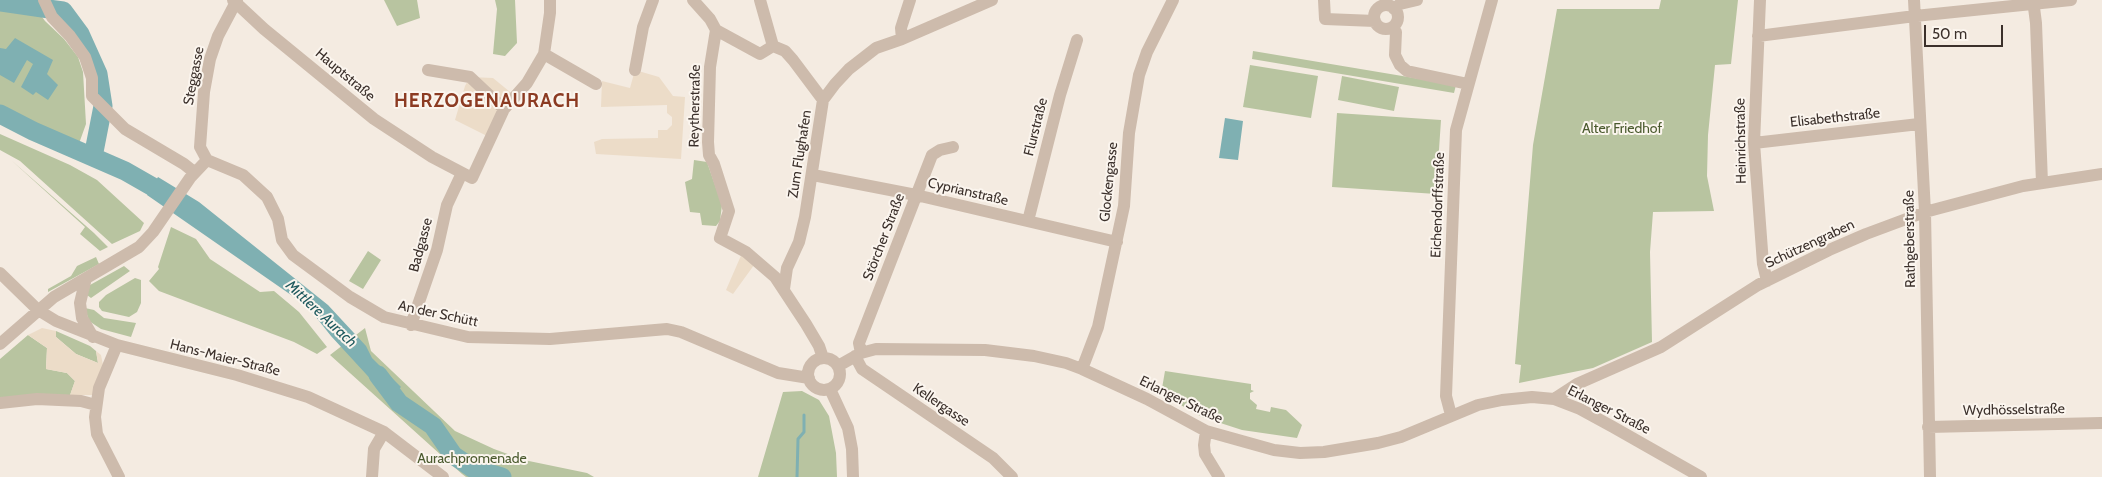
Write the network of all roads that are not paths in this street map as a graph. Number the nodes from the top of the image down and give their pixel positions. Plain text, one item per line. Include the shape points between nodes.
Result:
1 (550, 0) edge
2 (653, 0) edge
3 (693, 0) edge
4 (760, 0) edge
5 (910, 0) edge
6 (992, 0) edge
7 (1173, 0) edge
8 (1324, 0) edge
9 (1417, 0) edge
10 (1492, 0) edge
11 (1760, 0) edge
12 (1914, 0) edge
13 (2071, 0) edge
14 (235, 1) edge
15 (2033, 2) edge
16 (46, 5) edge
17 (1394, 9) junction
18 (1915, 16) junction
19 (1375, 21) junction
20 (1392, 28) junction
21 (716, 30) junction
22 (1758, 36) junction
23 (902, 39) junction
24 (1077, 40) dead end
25 (773, 46) junction
26 (544, 54) junction
27 (428, 70) dead end
28 (635, 70) dead end
29 (596, 84) dead end
30 (1468, 84) junction
31 (823, 100) junction
32 (504, 109) junction
33 (1920, 124) junction
34 (1754, 143) junction
35 (953, 147) dead end
36 (207, 160) junction
37 (2102, 174) edge
38 (192, 175) junction
39 (467, 175) junction
40 (812, 175) junction
41 (2042, 183) junction
42 (916, 195) junction
43 (1925, 212) junction
44 (1028, 221) junction
45 (1117, 242) junction
46 (0, 273) edge
47 (86, 278) junction
48 (1767, 281) junction
49 (784, 288) junction
50 (38, 310) junction
51 (411, 325) junction
52 (93, 337) junction
53 (0, 344) edge
54 (117, 345) junction
55 (858, 354) junction
56 (823, 358) junction
57 (838, 366) junction
58 (1082, 369) junction
59 (809, 378) junction
60 (830, 389) junction
61 (1554, 399) junction
62 (0, 403) edge
63 (96, 404) junction
64 (1451, 415) junction
65 (2101, 423) dead end
66 (1928, 427) junction
67 (1206, 431) junction
68 (384, 432) junction
69 (119, 477) edge
70 (372, 477) edge
71 (442, 477) edge
72 (853, 477) edge
73 (1012, 477) edge
74 (1219, 477) edge
75 (1701, 477) edge
76 (1930, 477) edge

1 - 26 street
2 - 28 street via 643,27
3 - 21 street
4 - 25 street
5 - 23 street via 901,28
6 - 23 street, Zum Flughafen
7 - 45 street, Glockengasse via 1139,75
8 - 19 street via 1325,19
9 - 17 street
10 - 30 street, Eichendorffstraße
11 - 22 street, Heinrichstraße
12 - 18 street, Rathgeberstraße
13 - 15 street
14 - 36 street, Steggasse via 210,59 204,92 200,147
14 - 39 street, Hauptstraße via 264,29 374,119 404,140
15 - 18 street
15 - 41 street
16 - 38 street via 85,57 92,78 92,96 125,129
17 - 19 street via 1379,8
17 - 20 street via 1398,18
18 - 22 street
18 - 33 street, Rathgeberstraße
19 - 20 street via 1380,28
20 - 30 street via 1396,32 1395,55 1407,71
21 - 25 street via 760,54
21 - 49 street, Reytherstraße via 710,68 708,142 709,155 729,211 720,238 757,261
22 - 34 street, Heinrichstraße
23 - 31 street, Zum Flughafen via 864,56
24 - 44 street, Flurstraße
25 - 31 street via 785,51
26 - 29 street
26 - 32 street, Badgasse via 527,83
27 - 32 street via 470,78
30 - 64 street, Eichendorffstraße via 1455,145 1446,396
31 - 40 street, Zum Flughafen
32 - 39 street, Badgasse
33 - 34 street, Elisabethstraße
33 - 43 street, Rathgeberstraße
34 - 48 street, Heinrichstraße
35 - 42 street, Störcher Straße via 932,155
36 - 38 street
36 - 51 street, An der Schütt via 243,175 267,197 278,219 282,240 293,255 350,297 384,317
37 - 41 street, Schützengraben
38 - 47 street via 139,247
39 - 51 street, Badgasse via 447,205 437,250
40 - 42 street, Cyprianstraße
40 - 49 street, Zum Flughafen via 799,242 787,268
41 - 43 street, Schützengraben
42 - 44 street, Cyprianstraße
42 - 55 street, Störcher Straße via 859,343
43 - 48 street, Schützengraben via 1829,250
43 - 66 street, Rathgeberstraße
44 - 45 street, Cyprianstraße
45 - 58 street, Glockengasse via 1098,327
46 - 50 street, Hans-Maier-Straße
47 - 50 street
47 - 52 street via 80,303 82,318
48 - 61 street, Schützengraben via 1661,348 1577,384
49 - 56 street
50 - 52 street, Hans-Maier-Straße
50 - 53 street
51 - 59 street, An der Schütt via 468,338 524,339 667,329 778,373
52 - 54 street, Hans-Maier-Straße
54 - 63 street via 99,388
54 - 68 street, Hans-Maier-Straße via 281,388
55 - 57 street, Erlanger Straße
55 - 58 street, Erlanger Straße via 876,349 1012,352
55 - 73 street, Kellergasse via 862,369 993,458
56 - 57 street via 834,361
56 - 59 street via 813,363
57 - 60 street via 839,382
58 - 67 street, Erlanger Straße
59 - 60 street via 817,389
60 - 72 street via 848,428
61 - 64 street, Erlanger Straße via 1502,400
61 - 75 street, Erlanger Straße via 1613,426
62 - 63 street via 37,399
63 - 69 street via 97,434
64 - 67 street, Erlanger Straße via 1401,437 1324,452 1274,450
65 - 66 street, Wydhösselstraße
66 - 76 street, Rathgeberstraße
67 - 74 street via 1205,454
68 - 70 street via 374,448
68 - 71 street, Hans-Maier-Straße

